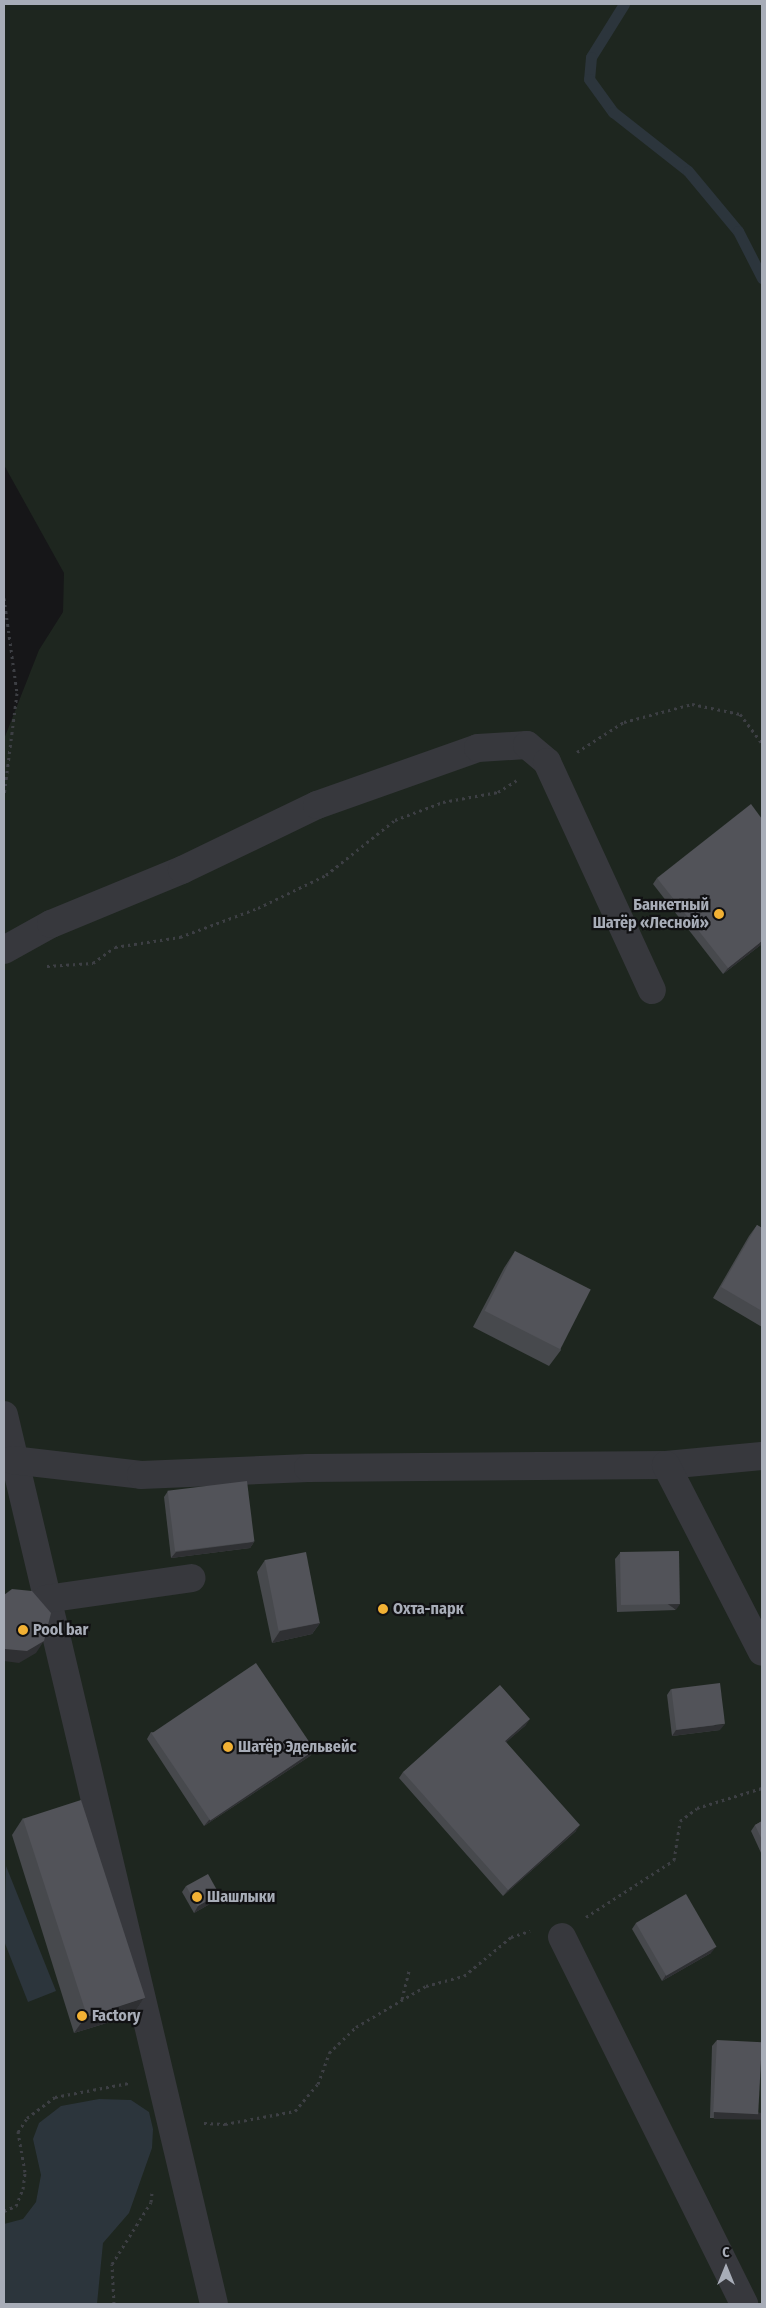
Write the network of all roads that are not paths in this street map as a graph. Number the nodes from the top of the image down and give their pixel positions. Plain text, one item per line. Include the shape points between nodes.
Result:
1 (4, 950) edge
2 (652, 990) dead end
3 (4, 1415) edge
4 (762, 1456) edge
5 (12, 1460) junction
6 (666, 1465) junction
7 (191, 1578) dead end
8 (46, 1599) junction
9 (762, 1652) edge
10 (562, 1936) road end
11 (214, 2304) edge
12 (744, 2304) edge

1 - 2 lane via 51,924 182,870 318,805 478,748 527,745 547,762
3 - 5 lane
4 - 6 lane
5 - 6 lane via 141,1474 308,1468
5 - 8 lane
6 - 9 lane
7 - 8 lane
8 - 11 lane
10 - 12 lane

